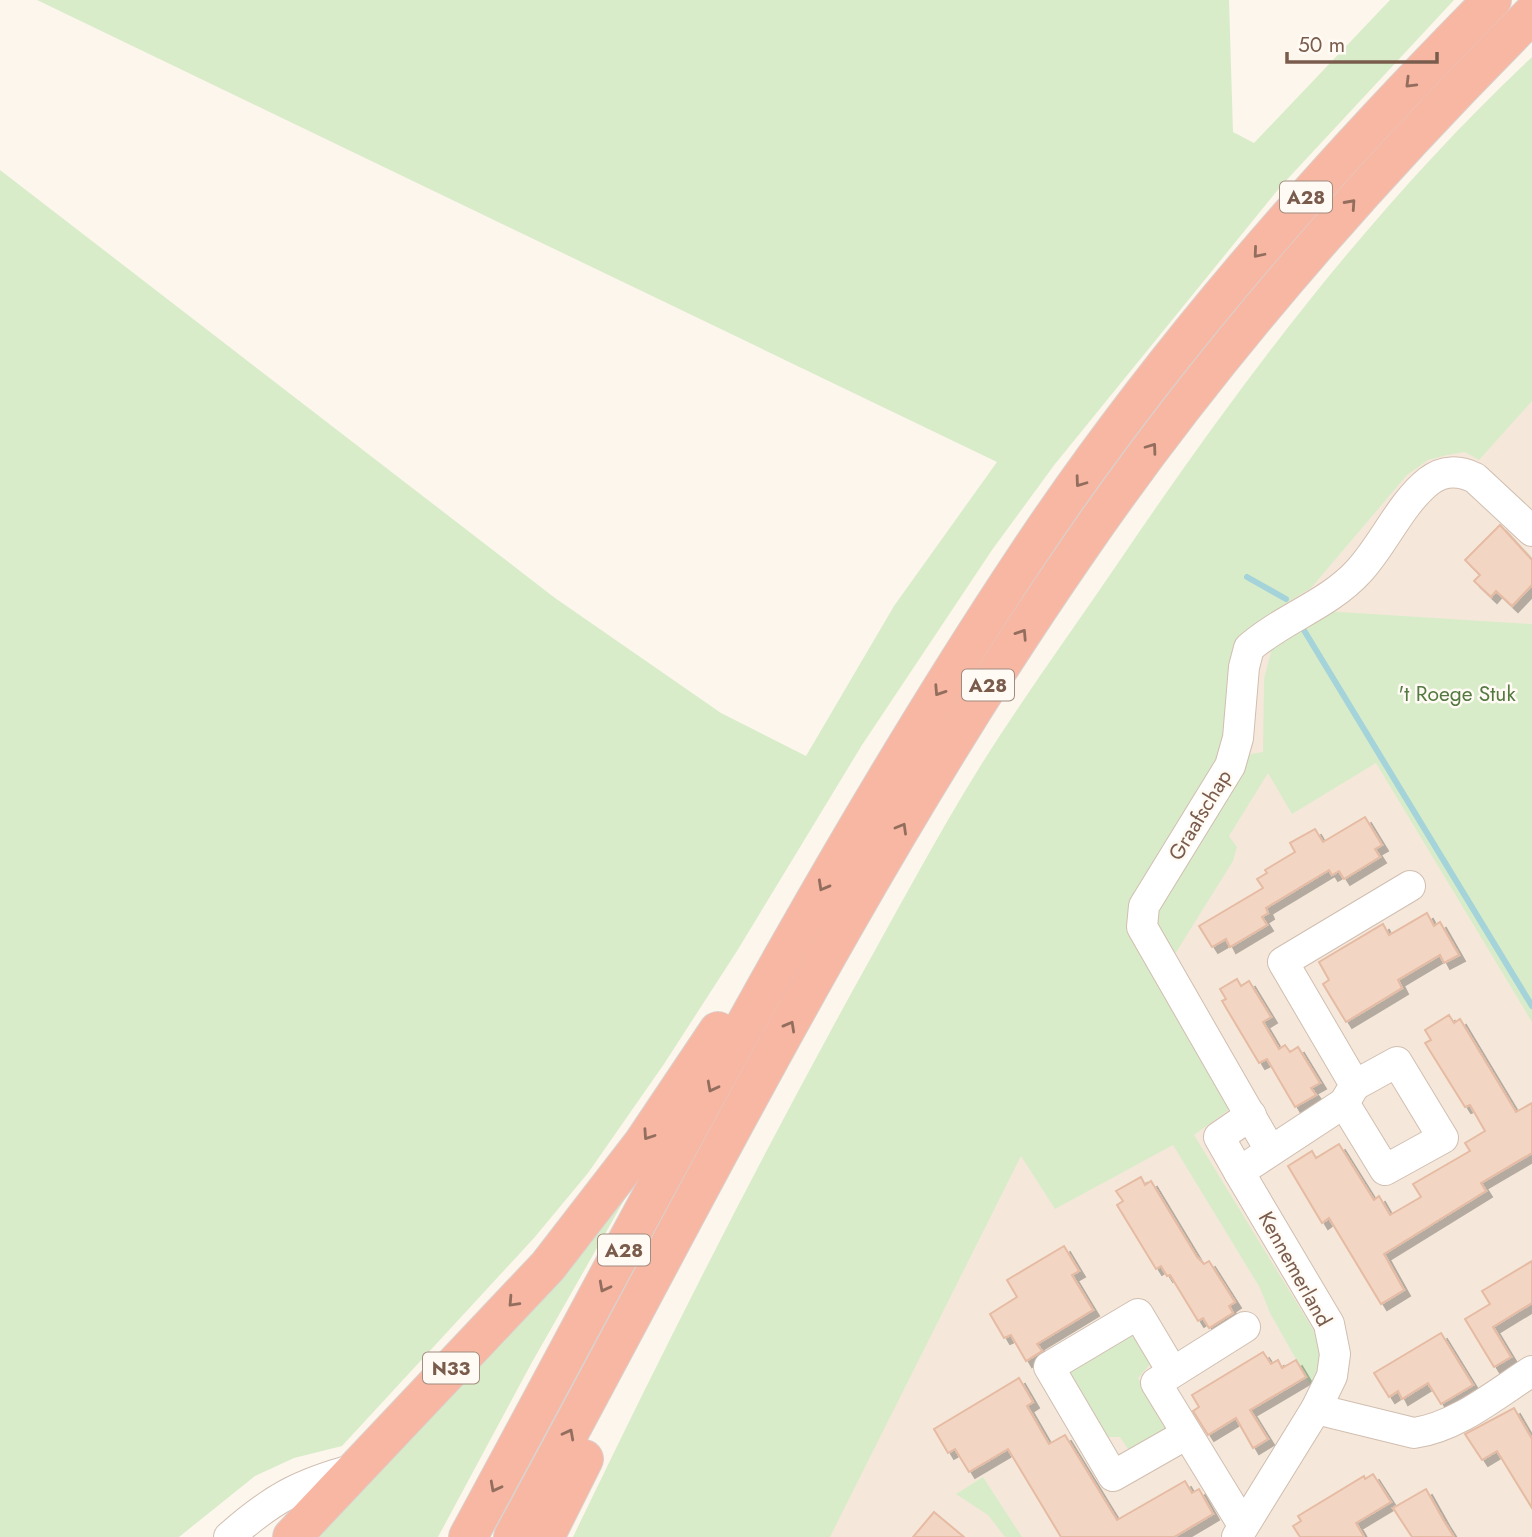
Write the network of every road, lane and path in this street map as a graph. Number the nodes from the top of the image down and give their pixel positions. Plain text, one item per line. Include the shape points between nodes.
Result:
1 (1492, 0) edge
2 (1532, 14) edge
3 (1532, 531) edge
4 (1410, 886) dead end
5 (779, 962) junction
6 (758, 1086) junction
7 (1251, 1115) junction
8 (1270, 1150) junction
9 (1239, 1172) junction
10 (1245, 1327) dead end
11 (1172, 1371) junction
12 (1532, 1371) edge
13 (1316, 1409) junction
14 (1185, 1435) junction
15 (355, 1469) junction
16 (1240, 1531) edge
17 (229, 1537) edge
18 (292, 1537) edge
19 (468, 1537) edge
20 (513, 1537) edge
21 (545, 1537) edge

1 -> 5 highway, A28 via 1297,207 1134,407 1028,553 929,707
6 -> 2 highway, A28 via 917,801 1085,540 1181,409 1323,234 1428,118
3 - 7 street, Graafschap via 1475,478 1443,473 1424,487 1359,571 1329,598 1249,648 1230,766 1144,906 1142,917 1147,938
4 - 8 street via 1283,962 1350,1094
5 -> 15 highway, N33 via 713,1037 643,1143 548,1266
5 -> 19 highway, A28
20 -> 6 highway, A28
6 - 21 highway via 627,1374
7 - 8 street, Graafschap
7 - 9 street, Kennemerland via 1219,1137
8 - 9 street
9 - 13 street, Kennemerland via 1329,1324 1335,1354 1332,1376
10 - 11 street
11 - 14 street, Kennemerland via 1156,1383
11 - 14 street via 1138,1314 1049,1367 1113,1476
12 - 13 street via 1430,1431 1414,1433
13 - 16 street, Kennemerland
14 - 16 street, Kennemerland
15 - 17 street via 311,1481 277,1499
15 - 18 highway, N33

